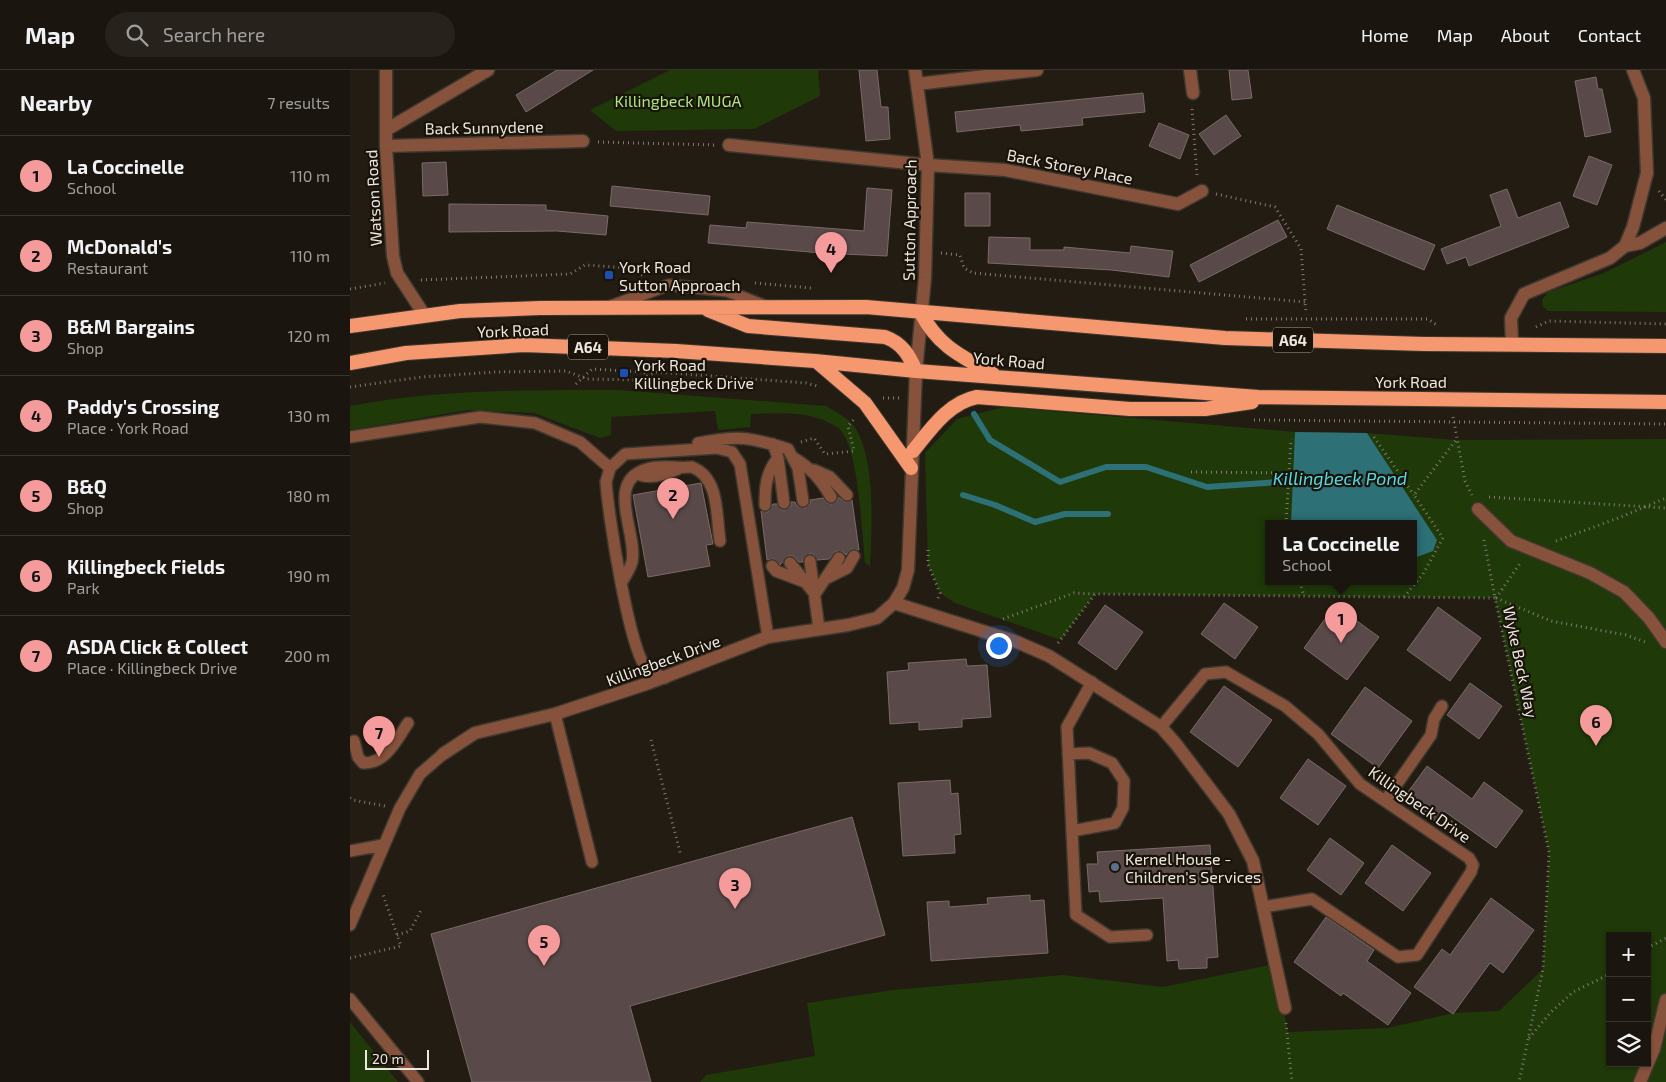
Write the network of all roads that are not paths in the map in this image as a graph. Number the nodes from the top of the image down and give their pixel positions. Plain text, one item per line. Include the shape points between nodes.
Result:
1 (386, 70) edge
2 (488, 70) edge
3 (915, 70) edge
4 (1037, 70) edge
5 (1190, 70) edge
6 (1633, 70) edge
7 (917, 84) junction
8 (1192, 93) road end
9 (386, 130) junction
10 (583, 141) road end
11 (729, 145) road end
12 (386, 146) junction
13 (928, 165) junction
14 (1202, 191) road end
15 (1666, 228) edge
16 (1625, 246) junction
17 (768, 307) junction
18 (604, 308) junction
19 (703, 308) junction
20 (921, 313) junction
21 (425, 316) junction
22 (350, 326) edge
23 (1512, 344) junction
24 (1666, 346) edge
25 (815, 361) junction
26 (350, 364) edge
27 (916, 371) junction
28 (998, 377) junction
29 (1285, 397) junction
30 (1666, 402) edge
31 (350, 437) edge
32 (773, 444) junction
33 (913, 451) junction
34 (660, 452) junction
35 (790, 453) junction
36 (778, 458) junction
37 (808, 467) junction
38 (610, 468) junction
39 (912, 468) junction
40 (699, 469) junction
41 (847, 495) dead end
42 (831, 497) dead end
43 (803, 501) dead end
44 (784, 503) dead end
45 (765, 505) dead end
46 (1478, 509) road end
47 (720, 541) dead end
48 (854, 556) dead end
49 (839, 558) dead end
50 (810, 561) dead end
51 (790, 564) dead end
52 (772, 566) dead end
53 (825, 579) junction
54 (804, 582) junction
55 (621, 583) junction
56 (815, 594) junction
57 (894, 603) junction
58 (819, 629) junction
59 (768, 638) junction
60 (1666, 642) edge
61 (664, 678) junction
62 (1092, 682) junction
63 (1442, 706) dead end
64 (555, 714) junction
65 (408, 723) dead end
66 (1160, 727) junction
67 (354, 741) dead end
68 (443, 754) joint
69 (1068, 754) junction
70 (1385, 801) junction
71 (1072, 831) junction
72 (383, 845) junction
73 (350, 851) edge
74 (592, 862) dead end
75 (1263, 907) junction
76 (350, 925) edge
77 (1147, 935) dead end
78 (350, 999) edge
79 (1666, 1000) edge
80 (1285, 1008) road end
81 (418, 1082) edge
82 (1640, 1082) edge

1 - 9 street, Watson Road
2 - 9 street
3 - 7 street, Sutton Approach
4 - 7 street
5 - 8 street
6 - 16 street via 1644,98 1647,173
7 - 13 street, Sutton Approach
9 - 12 street, Watson Road
10 - 12 street, Back Sunnydene
11 - 13 street, Back Storey Place
12 - 21 street, Watson Road via 393,256 397,273
13 - 14 street, Back Storey Place via 1005,170 1178,204
13 - 20 street, Sutton Approach
15 - 16 street via 1640,243
16 - 23 street via 1610,258 1524,294 1511,318
17 - 18 lane via 727,291 669,285
17 - 19 highway, York Road / A64
17 - 20 highway, York Road / A64 via 866,307
18 - 19 highway, York Road / A64
18 - 21 highway, York Road / A64 via 460,311
19 - 27 highway via 748,326 885,337 896,341 908,354
20 - 23 highway, York Road / A64 via 1225,338
20 - 27 street, Sutton Approach
20 - 28 highway via 931,331 946,346
21 - 22 highway, York Road / A64
23 - 24 highway, York Road / A64
25 - 26 highway, York Road / A64 via 524,345 406,353
25 - 27 highway, York Road / A64
25 - 39 highway via 865,403
27 - 28 highway, York Road / A64
27 - 33 street, Killingbeck Drive
28 - 29 highway, York Road / A64
29 - 30 highway, York Road / A64
29 - 33 highway via 1206,409 1130,408 977,397 966,399 948,411
31 - 38 lane via 480,417 535,423 580,442
32 - 34 lane via 753,438 727,437
32 - 35 lane
32 - 36 lane
33 - 39 street, Killingbeck Drive
34 - 38 lane via 625,454
34 - 40 lane via 684,458
34 - 59 lane via 717,448 732,452 740,464
35 - 37 lane
35 - 43 lane via 798,468
36 - 44 lane
36 - 45 lane via 770,466
37 - 41 lane via 830,477
37 - 42 lane
38 - 55 lane via 607,496
39 - 57 street, Killingbeck Drive via 908,570
40 - 47 lane via 712,486
40 - 55 lane via 669,465 644,469 631,478 624,500 632,562
46 - 60 street via 1511,541 1590,573 1624,592
48 - 53 lane via 846,568
49 - 53 lane
50 - 56 lane
51 - 54 lane
52 - 54 lane via 776,571
53 - 56 lane
54 - 56 lane
55 - 61 lane via 636,647 647,670
56 - 58 lane
57 - 58 street, Killingbeck Drive via 877,618
57 - 62 street via 1017,642 1049,656
58 - 59 street, Killingbeck Drive
59 - 61 street, Killingbeck Drive
61 - 64 street, Killingbeck Drive
62 - 66 street
62 - 69 lane via 1067,728
63 - 70 lane via 1434,719 1431,735
64 - 68 street, Killingbeck Drive via 474,733
64 - 74 lane
65 - 67 lane via 387,754 372,763 363,763 358,757
66 - 70 lane, Killingbeck Drive via 1205,674 1226,672 1285,706 1318,734 1360,784
66 - 75 street via 1229,814 1253,861
68 - 72 lane via 420,774
69 - 71 lane
69 - 71 lane via 1089,753 1112,763 1124,781 1123,808 1115,823
70 - 75 lane, Killingbeck Drive via 1468,858 1473,865 1417,955 1398,957 1312,899
71 - 77 lane via 1076,916 1110,937
72 - 73 lane
72 - 76 lane
75 - 80 street
78 - 81 lane
79 - 82 street via 1654,1049

